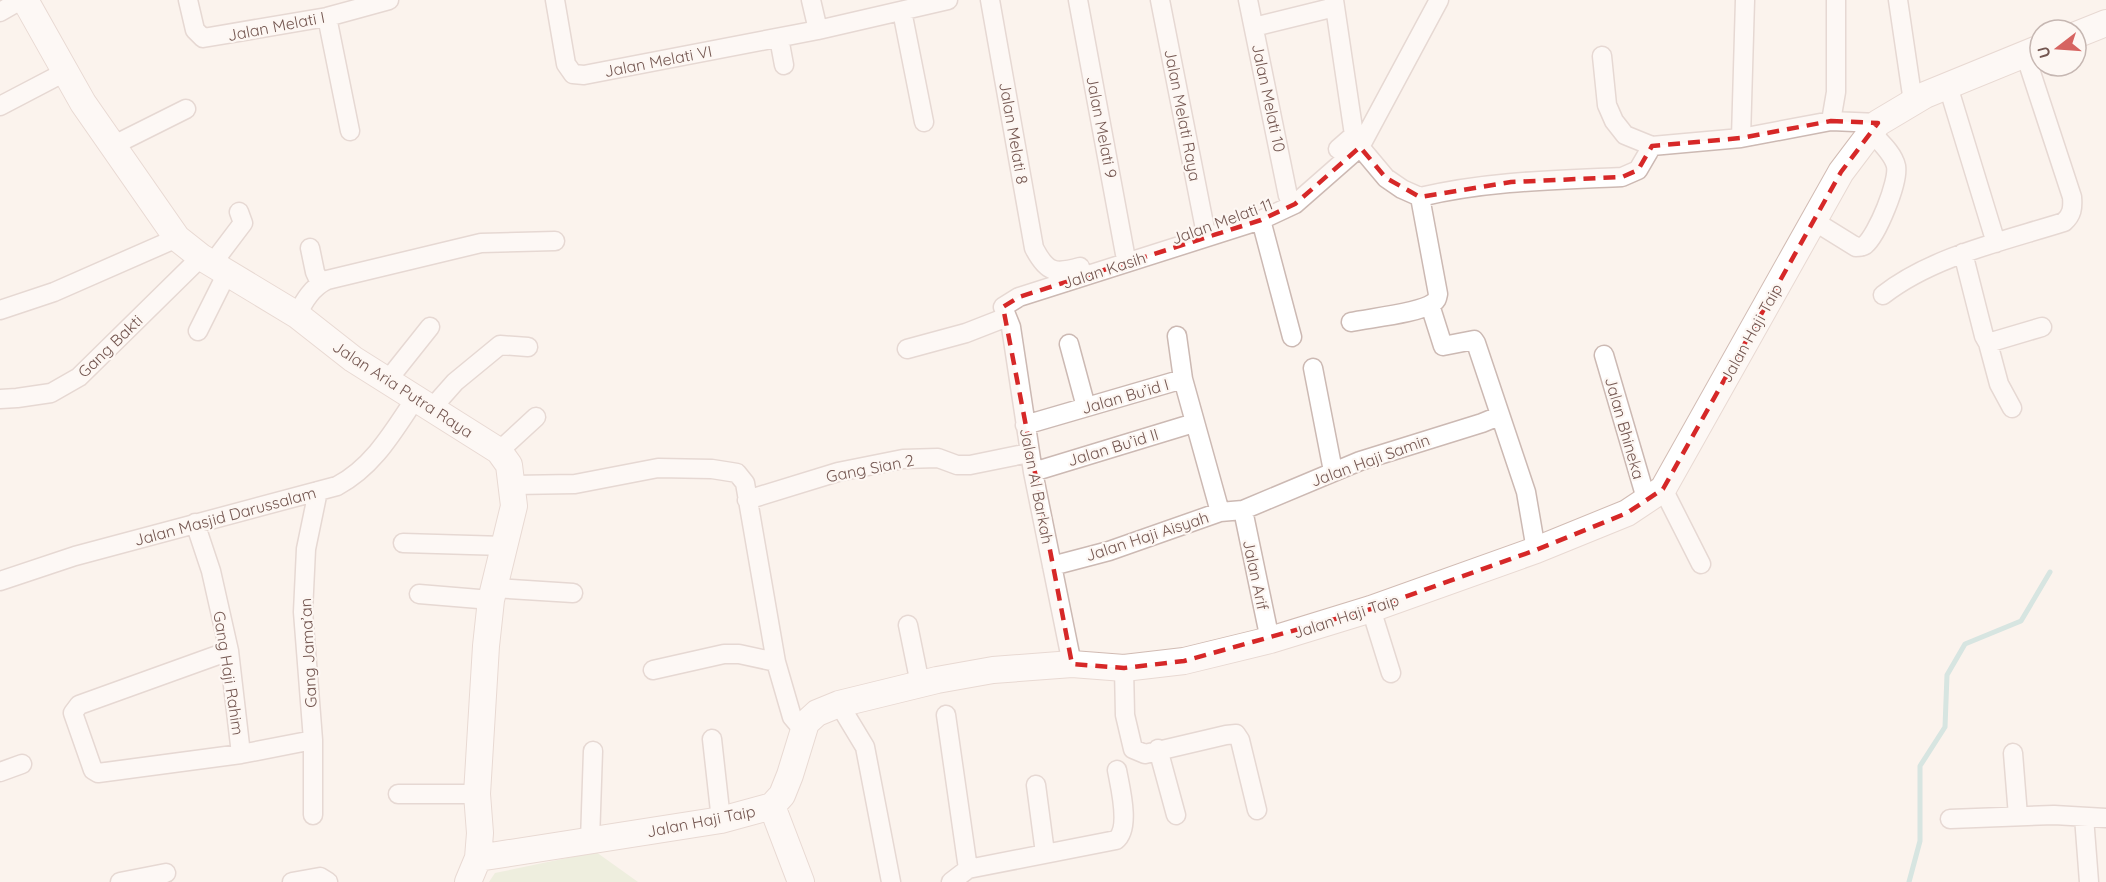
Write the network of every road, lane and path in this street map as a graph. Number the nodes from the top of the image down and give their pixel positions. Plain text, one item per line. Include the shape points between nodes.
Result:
1 (23, 0) edge
2 (188, 0) edge
3 (389, 0) edge
4 (555, 0) edge
5 (812, 0) edge
6 (948, 0) edge
7 (990, 0) edge
8 (1078, 0) edge
9 (1160, 0) edge
10 (1248, 0) edge
11 (1439, 0) edge
12 (1745, 0) edge
13 (1836, 0) edge
14 (1898, 0) edge
15 (1334, 4) edge
16 (902, 11) junction
17 (0, 12) edge
18 (327, 17) junction
19 (2106, 23) edge
20 (1254, 27) junction
21 (818, 30) junction
22 (2088, 30) edge
23 (779, 38) junction
24 (2028, 53) edge
25 (1602, 56) dead end
26 (784, 66) dead end
27 (65, 72) junction
28 (2040, 78) edge
29 (1948, 86) junction
30 (1913, 102) junction
31 (0, 106) edge
32 (186, 109) dead end
33 (1831, 121) junction
34 (924, 122) dead end
35 (1875, 127) junction
36 (350, 131) dead end
37 (1741, 138) junction
38 (112, 146) junction
39 (1652, 146) junction
40 (1360, 147) junction
41 (1288, 196) junction
42 (1420, 196) junction
43 (239, 212) dead end
44 (1261, 220) junction
45 (1814, 220) junction
46 (1205, 229) junction
47 (177, 238) junction
48 (555, 241) dead end
49 (1996, 243) junction
50 (310, 248) dead end
51 (1963, 253) junction
52 (1125, 254) junction
53 (1042, 264) joint
54 (213, 265) junction
55 (320, 283) junction
56 (1883, 296) dead end
57 (1430, 305) junction
58 (0, 310) edge
59 (1005, 312) junction
60 (297, 315) junction
61 (1352, 322) dead end
62 (430, 327) dead end
63 (2042, 327) dead end
64 (198, 331) dead end
65 (1177, 336) dead end
66 (1292, 337) dead end
67 (1988, 343) junction
68 (1069, 344) dead end
69 (528, 347) dead end
70 (907, 349) dead end
71 (1604, 355) dead end
72 (1313, 368) dead end
73 (1183, 379) junction
74 (387, 381) junction
75 (0, 399) edge
76 (424, 404) junction
77 (1086, 407) junction
78 (2012, 408) dead end
79 (1499, 416) junction
80 (536, 417) dead end
81 (1194, 423) junction
82 (1025, 425) junction
83 (499, 451) junction
84 (1029, 453) junction
85 (1333, 471) junction
86 (1033, 472) junction
87 (513, 485) junction
88 (318, 491) junction
89 (1655, 496) junction
90 (747, 500) junction
91 (1243, 510) junction
92 (1220, 512) junction
93 (195, 523) junction
94 (403, 543) dead end
95 (504, 546) junction
96 (1536, 550) junction
97 (1701, 564) dead end
98 (1052, 566) junction
99 (0, 581) edge
100 (573, 593) dead end
101 (419, 594) dead end
102 (492, 594) junction
103 (1371, 609) junction
104 (908, 625) dead end
105 (1270, 640) junction
106 (229, 651) junction
107 (776, 662) junction
108 (1072, 664) junction
109 (1124, 668) junction
110 (653, 670) dead end
111 (1391, 673) dead end
112 (920, 684) junction
113 (839, 704) junction
114 (946, 715) dead end
115 (803, 730) junction
116 (712, 739) dead end
117 (313, 740) junction
118 (1158, 749) junction
119 (593, 752) dead end
120 (2013, 753) dead end
121 (241, 754) junction
122 (22, 764) dead end
123 (1117, 770) dead end
124 (0, 772) edge
125 (1036, 785) dead end
126 (398, 794) dead end
127 (477, 794) junction
128 (772, 806) junction
129 (1257, 810) dead end
130 (313, 815) dead end
131 (1176, 815) dead end
132 (2018, 816) junction
133 (2084, 817) junction
134 (2106, 818) edge
135 (1950, 819) dead end
136 (721, 820) junction
137 (590, 841) junction
138 (1045, 853) junction
139 (478, 858) junction
140 (968, 869) junction
141 (166, 873) dead end
142 (120, 882) edge
143 (292, 882) edge
144 (328, 882) edge
145 (468, 882) edge
146 (801, 882) edge
147 (891, 882) edge
148 (951, 882) edge
149 (2089, 882) edge

1 - 17 street
1 - 27 street, Jalan Aria Putra Raya
2 - 18 street, Jalan Melati I via 195,30 203,38
3 - 18 street, Jalan Melati I
4 - 23 street, Jalan Melati VI via 566,64 573,74
5 - 21 street
6 - 16 street, Jalan Melati VI
7 - 53 street, Jalan Melati 8 via 1035,248
8 - 52 street, Jalan Melati 9
9 - 46 street, Jalan Melati Raya
10 - 20 street, Jalan Melati 10
11 - 40 street
12 - 37 street
13 - 33 street via 1836,92
14 - 30 street
15 - 20 street
15 - 41 street, Jalan Melati 11 via 1354,135
16 - 21 street, Jalan Melati VI
16 - 34 street
18 - 36 street
19 - 22 street
20 - 41 street, Jalan Melati 10
21 - 23 street, Jalan Melati VI
23 - 26 street
24 - 29 street, Jalan Haji Taip
25 - 39 street via 1606,105 1614,121 1625,135
27 - 31 street
27 - 38 street, Jalan Aria Putra Raya
28 - 49 street via 2072,197 2072,211 2064,222
29 - 30 street, Jalan Haji Taip
29 - 49 street
30 - 35 street, Jalan Haji Taip
32 - 38 street
33 - 35 street
33 - 37 street
35 - 45 street, Jalan Haji Taip
35 - 45 street via 1893,158 1896,176 1886,210 1867,243 1856,248
37 - 39 street
38 - 47 street, Jalan Aria Putra Raya
39 - 42 street via 1638,170 1622,177 1511,182
40 - 42 street via 1386,178
40 - 44 street, Jalan Kasih via 1294,204
41 - 46 street, Jalan Melati 11
42 - 57 street via 1438,294
43 - 54 street via 243,223
44 - 59 street, Jalan Kasih via 1019,297
44 - 66 street
45 - 89 street, Jalan Haji Taip
46 - 52 street, Jalan Melati 11
47 - 54 street, Jalan Aria Putra Raya
47 - 58 street via 54,292
48 - 55 street via 481,243
49 - 51 street
50 - 55 street
51 - 56 street via 1899,283
51 - 67 street
52 - 53 street, Jalan Melati 11 via 1065,271
54 - 60 street, Jalan Aria Putra Raya
54 - 64 street
54 - 75 street, Gang Bakti via 79,377 51,393
55 - 60 street
57 - 61 street
57 - 79 street via 1443,346 1474,340 1476,343
59 - 70 street, Jalan Kasih via 966,333
59 - 82 street, Jalan Al Barkah via 1011,327
60 - 74 street, Jalan Aria Putra Raya
62 - 74 street
63 - 67 street
65 - 73 street, Jalan Bu’id I
67 - 78 street via 1999,384
68 - 77 street
69 - 76 street, Jalan Masjid Darussalam via 500,345
71 - 89 street, Jalan Bhineka
72 - 85 street
73 - 77 street, Jalan Bu’id I
73 - 81 street
74 - 76 street, Jalan Aria Putra Raya
76 - 83 street, Jalan Aria Putra Raya
76 - 88 street, Jalan Masjid Darussalam via 354,477
77 - 82 street, Jalan Bu’id I
79 - 85 street, Jalan Haji Samin
79 - 96 street via 1526,492
80 - 83 street
81 - 86 street, Jalan Bu’id II
81 - 92 street
82 - 84 street, Jalan Al Barkah
83 - 87 street via 509,465
84 - 86 street, Jalan Al Barkah
84 - 90 street, Gang Sian 2 via 970,465 938,458 903,459 838,472
85 - 91 street, Jalan Haji Samin
86 - 98 street, Jalan Al Barkah
87 - 90 street via 575,484 658,468 712,469 742,477
87 - 95 street via 514,506
88 - 93 street, Jalan Masjid Darussalam
88 - 117 street, Gang Jama’an via 306,549 303,612
89 - 96 street, Jalan Haji Taip via 1627,513
89 - 97 street, Jalan Bhineka
90 - 107 street
91 - 92 street, Jalan Haji Aisyah
91 - 105 street, Jalan Arif
92 - 98 street, Jalan Haji Aisyah via 1109,551
93 - 99 street, Jalan Masjid Darussalam
93 - 106 street, Gang Haji Rahim via 211,571
94 - 95 street
95 - 102 street
96 - 103 street, Jalan Haji Taip
98 - 108 street, Jalan Al Barkah
100 - 102 street
101 - 102 street
102 - 127 street
103 - 105 street, Jalan Haji Taip
103 - 111 street
104 - 112 street
105 - 109 street, Jalan Haji Taip via 1184,661
106 - 121 street, Gang Haji Rahim
106 - 121 street via 78,705 73,713 90,766 98,773
107 - 110 street via 724,654
107 - 115 street via 792,717
108 - 109 street, Jalan Haji Taip
108 - 112 street, Jalan Haji Taip via 993,670
109 - 118 street via 1125,715 1131,747 1140,753
112 - 113 street, Jalan Haji Taip
113 - 115 street, Jalan Haji Taip via 817,713
113 - 147 street via 865,747
114 - 140 street
115 - 128 street, Jalan Haji Taip via 790,776
116 - 136 street
117 - 121 street
117 - 130 street, Gang Jama’an
118 - 129 street via 1236,734
118 - 131 street
119 - 137 street
120 - 132 street
122 - 124 street
123 - 138 street via 1124,826 1120,836 1112,842
125 - 138 street
126 - 127 street
127 - 139 street
128 - 136 street, Jalan Haji Taip
128 - 146 street
132 - 133 street
132 - 135 street
133 - 134 street
133 - 149 street
136 - 137 street, Jalan Haji Taip
137 - 139 street, Jalan Haji Taip
138 - 140 street
139 - 145 street
140 - 148 street
141 - 142 street
143 - 144 street via 320,878

